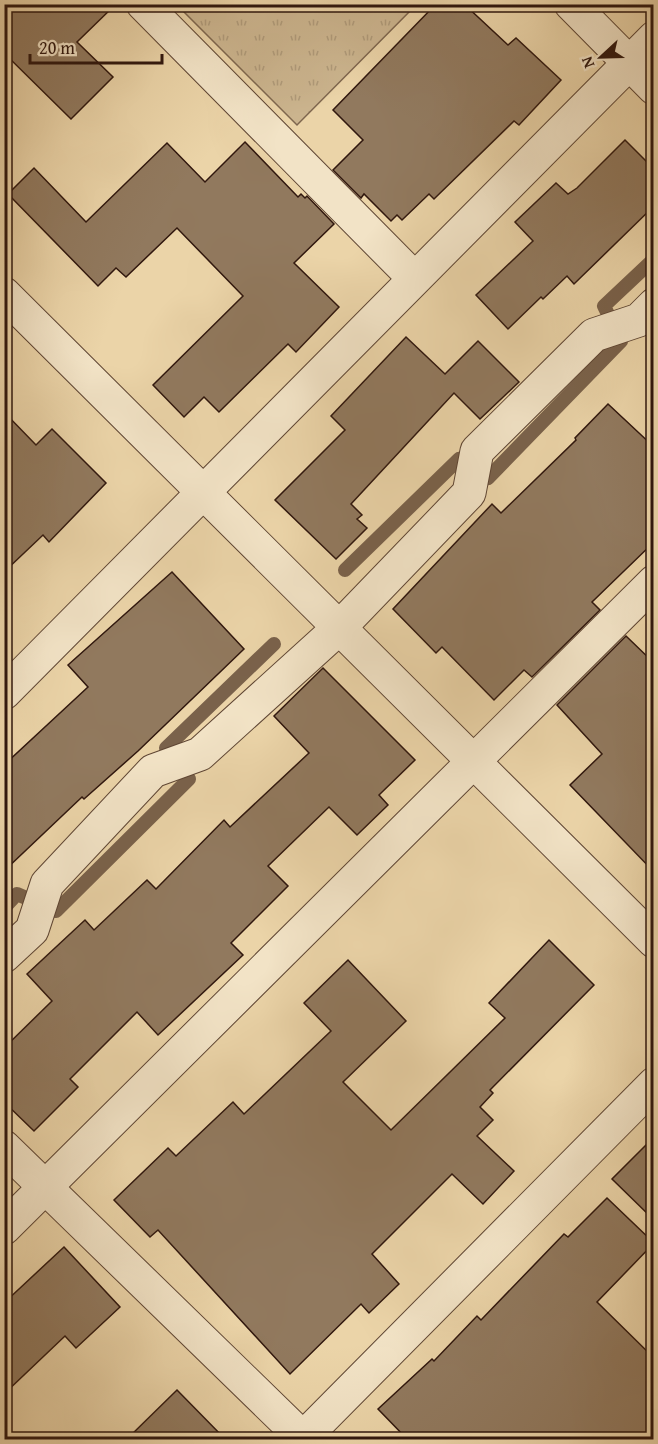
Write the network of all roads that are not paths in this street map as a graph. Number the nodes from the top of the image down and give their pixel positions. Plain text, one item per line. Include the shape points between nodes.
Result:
1 (143, 4) edge
2 (571, 4) edge
3 (654, 38) edge
4 (629, 63) junction
5 (654, 88) edge
6 (414, 278) junction
7 (4, 294) edge
8 (654, 305) edge
9 (205, 494) junction
10 (654, 582) edge
11 (339, 628) junction
12 (4, 693) edge
13 (475, 763) junction
14 (654, 941) edge
15 (4, 956) edge
16 (654, 1084) edge
17 (4, 1147) edge
18 (45, 1187) junction
19 (4, 1228) edge
20 (303, 1439) edge

1 - 6 street
2 - 4 street
3 - 4 street
4 - 5 street
4 - 6 street
6 - 9 street
7 - 9 street
8 - 11 street via 639,320 594,335 477,451 469,493
9 - 11 street
9 - 12 street
10 - 13 street
11 - 13 street
11 - 15 street via 200,754 153,771 47,884 32,930
13 - 14 street
13 - 18 street
16 - 20 street
17 - 18 street
18 - 19 street
18 - 20 street

